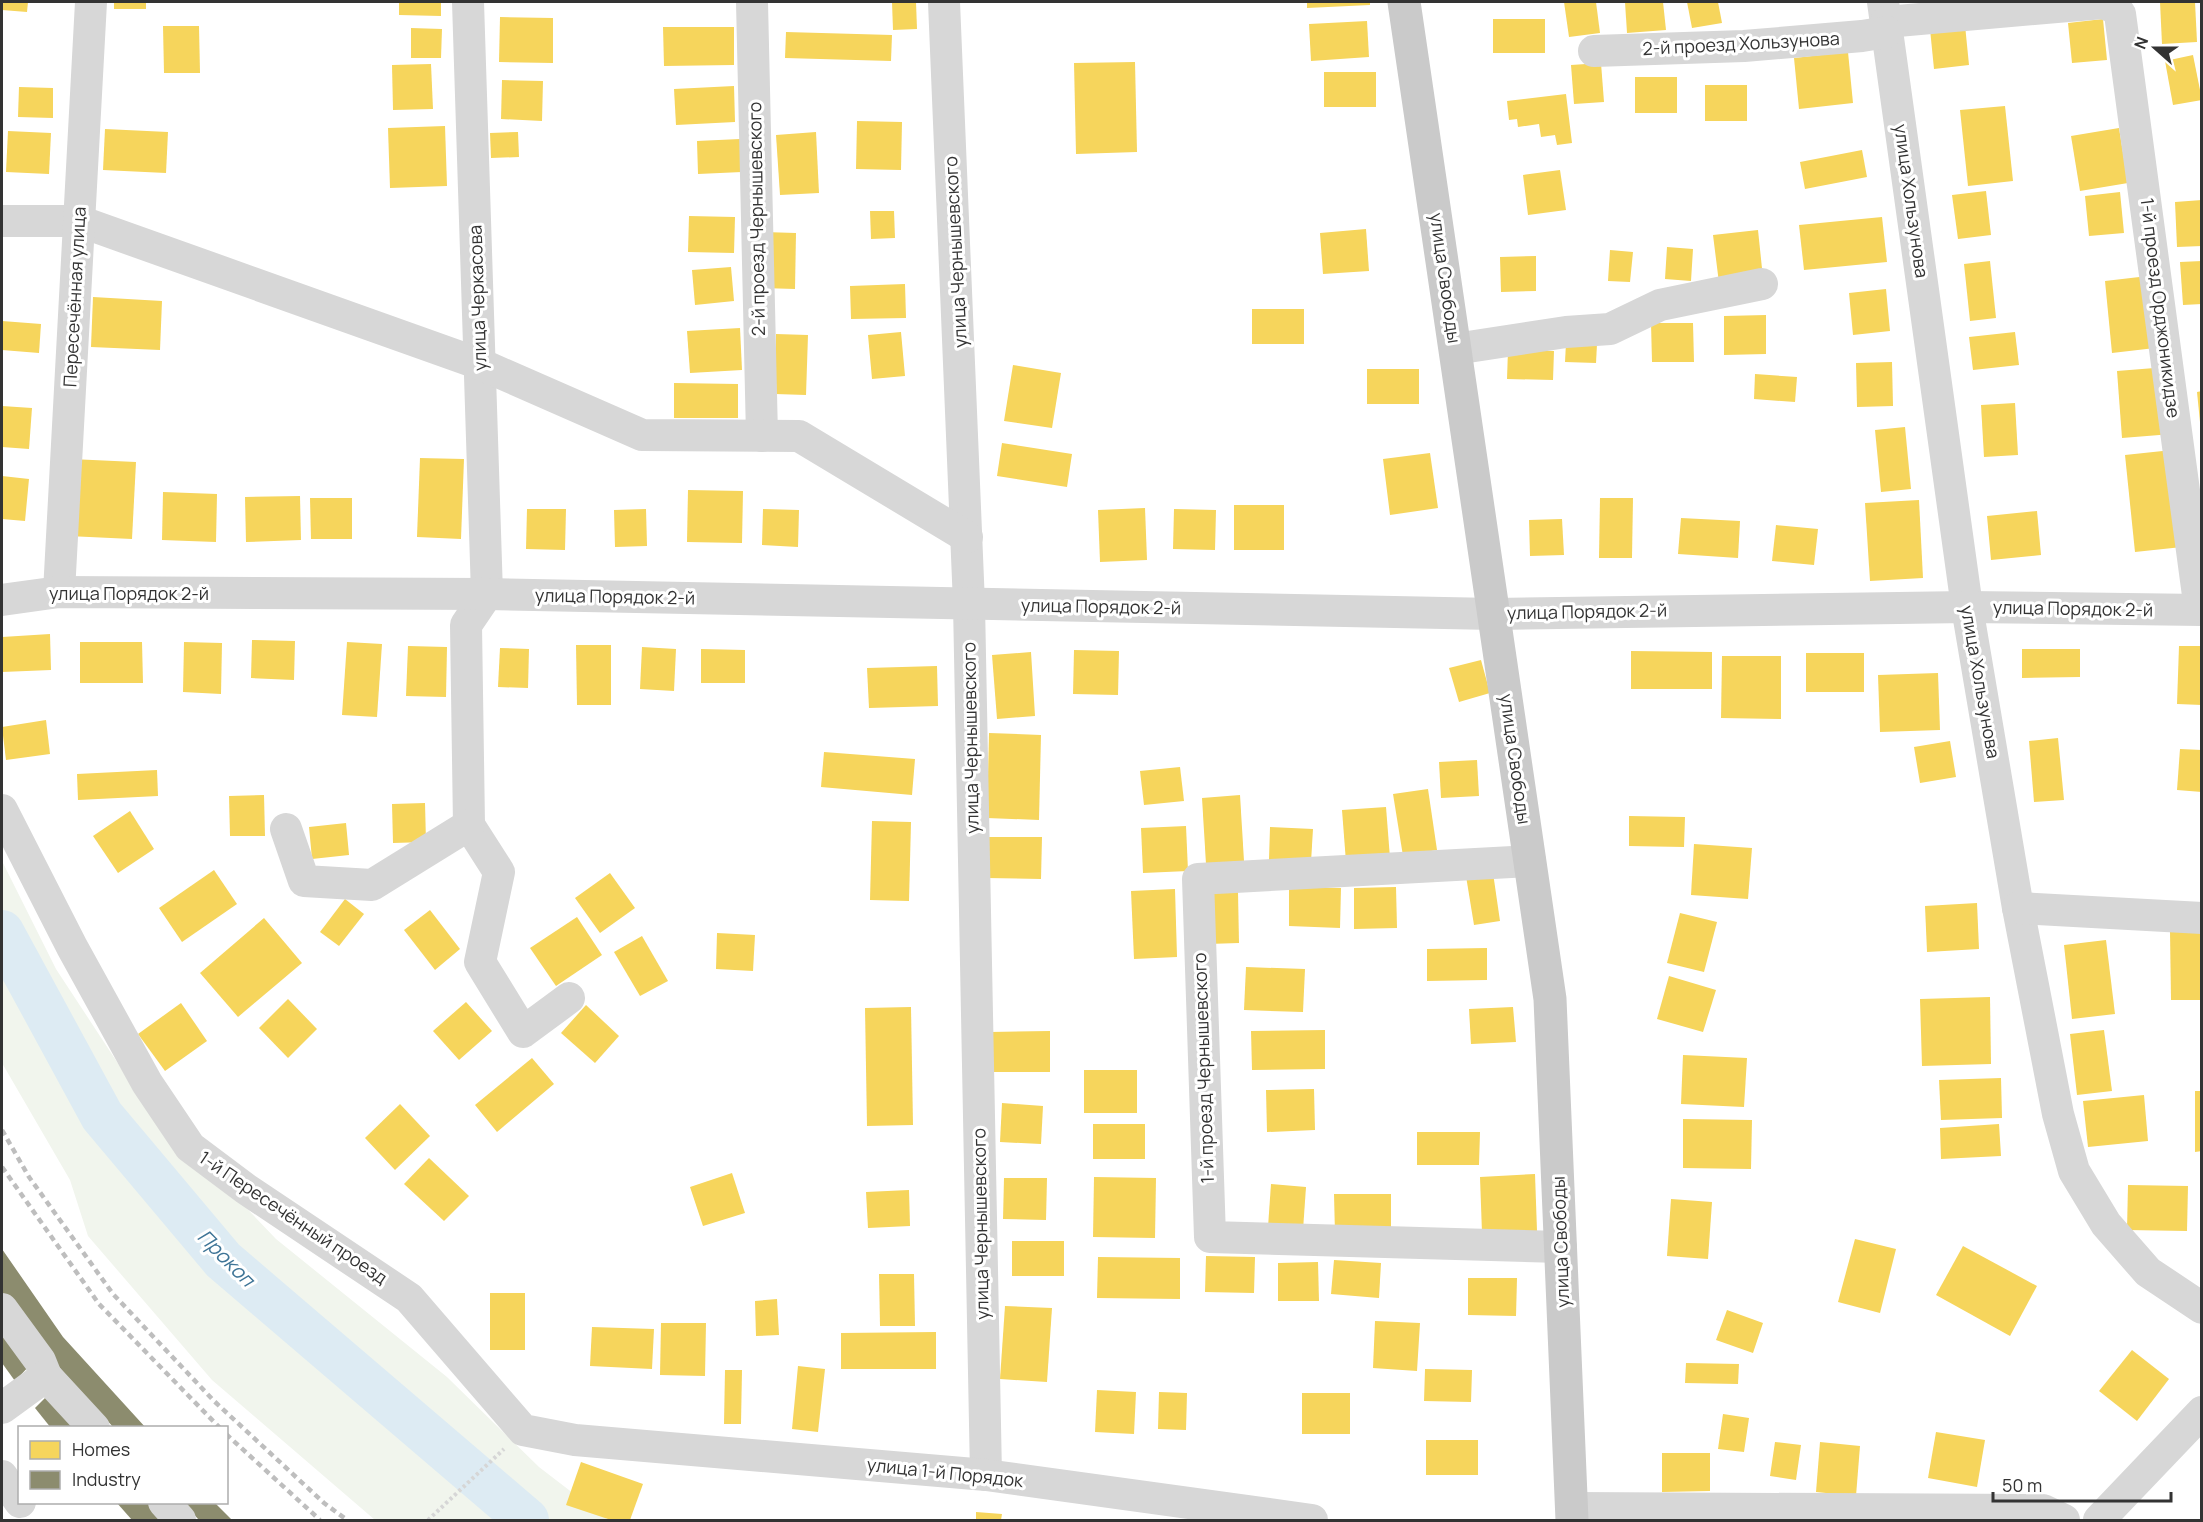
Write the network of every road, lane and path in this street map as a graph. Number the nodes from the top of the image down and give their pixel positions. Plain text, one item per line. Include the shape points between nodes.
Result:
1 (92, 2) edge
2 (468, 2) edge
3 (752, 2) edge
4 (944, 2) edge
5 (1404, 2) edge
6 (2115, 8) joint
7 (1885, 18) edge
8 (1594, 51) dead end
9 (2, 221) edge
10 (79, 221) junction
11 (1761, 284) dead end
12 (1455, 348) junction
13 (480, 364) junction
14 (762, 436) junction
15 (967, 537) junction
16 (58, 592) junction
17 (487, 594) junction
18 (2, 600) edge
19 (969, 604) junction
20 (1967, 607) junction
21 (2201, 610) edge
22 (1494, 614) junction
23 (2, 810) edge
24 (469, 825) junction
25 (286, 829) dead end
26 (1530, 861) junction
27 (2018, 908) junction
28 (2202, 918) edge
29 (569, 998) dead end
30 (1561, 1247) junction
31 (2202, 1308) edge
32 (2, 1309) edge
33 (46, 1376) junction
34 (2, 1408) edge
35 (2202, 1412) edge
36 (92, 1426) edge
37 (523, 1430) junction
38 (986, 1475) junction
39 (2, 1476) edge
40 (18, 1499) edge
41 (21, 1504) edge
42 (165, 1504) edge
43 (1572, 1514) edge
44 (1860, 1514) edge
45 (33, 1521) edge
46 (180, 1521) edge
47 (428, 1521) edge
48 (1312, 1521) edge
49 (2064, 1521) edge
50 (2099, 1521) edge

1 - 10 street, Пересечённая улица
2 - 13 street, улица Черкасова
3 - 14 street, 2-й проезд Чернышевского
4 - 15 street, улица Чернышевского
5 - 12 main road, улица Свободы
6 - 7 street, 2-й проезд Хользунова via 2103,3
6 - 21 street, 1-й проезд Орджоникидзе via 2123,22
7 - 8 street, 2-й проезд Хользунова via 1862,36 1744,46
7 - 20 street, улица Хользунова
9 - 10 street
10 - 13 street
10 - 16 street, Пересечённая улица
11 - 12 street via 1660,305 1610,328
12 - 22 main road, улица Свободы
13 - 14 street via 642,435
13 - 17 street, улица Черкасова
14 - 15 street via 799,436
15 - 19 street, улица Чернышевского
16 - 17 street, улица Порядок 2-й
16 - 18 street, улица Порядок 2-й
17 - 19 street, улица Порядок 2-й
17 - 24 street via 466,625
19 - 22 street, улица Порядок 2-й
19 - 38 street, улица Чернышевского
20 - 21 street, улица Порядок 2-й
20 - 22 street, улица Порядок 2-й
20 - 27 street, улица Хользунова
22 - 26 main road, улица Свободы
23 - 37 street, 1-й Пересечённый проезд via 147,1083 190,1147 409,1298
24 - 25 street via 372,885 304,881
24 - 29 street via 499,872 480,962 523,1032
26 - 30 main road, улица Свободы via 1550,999
26 - 30 street, 1-й проезд Чернышевского via 1198,879 1210,1236
27 - 28 street
27 - 31 street, улица Хользунова via 2058,1114 2074,1171 2106,1224 2148,1272
30 - 43 main road, улица Свободы
32 - 33 street via 40,1361
33 - 34 street
33 - 36 street
35 - 50 street
37 - 38 street, улица 1-й Порядок via 575,1440
37 - 47 path
38 - 48 street, улица 1-й Порядок
39 - 40 street
41 - 45 street
42 - 46 street
43 - 44 street
44 - 49 street via 2043,1510

